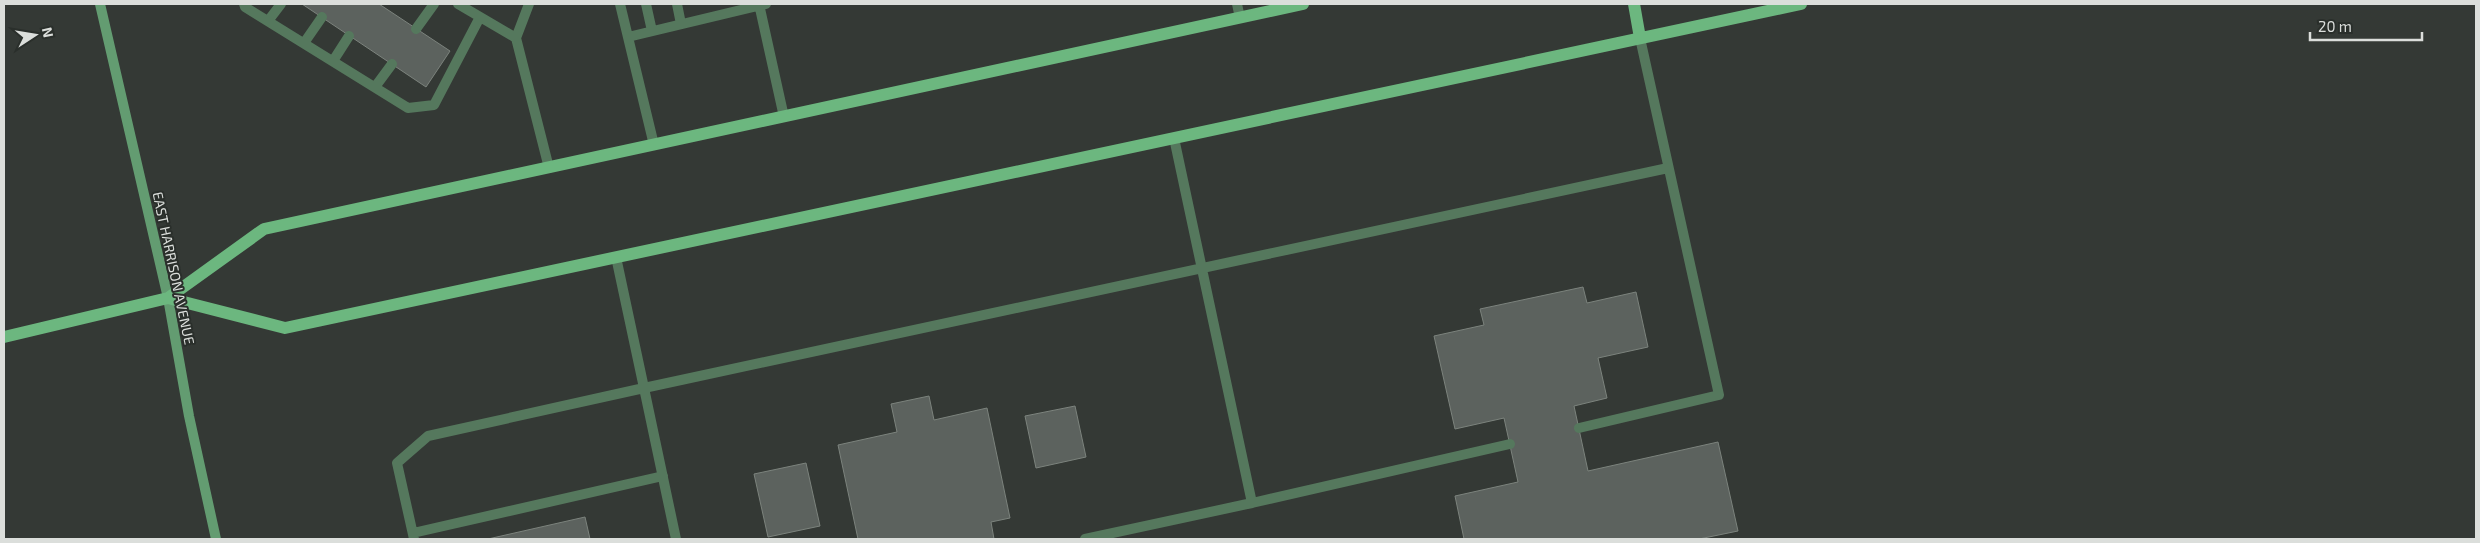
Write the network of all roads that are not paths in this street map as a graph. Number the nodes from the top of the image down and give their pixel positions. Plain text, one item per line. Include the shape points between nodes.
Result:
1 (100, 4) edge
2 (244, 4) edge
3 (281, 4) edge
4 (434, 4) edge
5 (458, 4) edge
6 (529, 4) edge
7 (620, 4) edge
8 (646, 4) edge
9 (677, 4) edge
10 (762, 4) edge
11 (1237, 4) edge
12 (1304, 4) edge
13 (1634, 4) edge
14 (1801, 4) edge
15 (322, 17) dead end
16 (480, 18) junction
17 (1240, 18) junction
18 (268, 21) junction
19 (681, 24) junction
20 (416, 29) dead end
21 (652, 31) junction
22 (349, 36) dead end
23 (628, 37) junction
24 (516, 38) junction
25 (1640, 38) junction
26 (304, 43) junction
27 (333, 61) junction
28 (392, 64) dead end
29 (375, 87) junction
30 (784, 116) junction
31 (1174, 138) junction
32 (654, 145) junction
33 (549, 168) junction
34 (1668, 168) junction
35 (616, 257) junction
36 (1201, 267) junction
37 (168, 298) junction
38 (4, 337) edge
39 (644, 388) junction
40 (1579, 428) dead end
41 (1510, 444) dead end
42 (663, 476) junction
43 (1252, 503) junction
44 (414, 536) edge
45 (216, 539) edge
46 (676, 539) edge
47 (1085, 539) edge

1 - 37 main road, EAST HARRISON AVENUE
2 - 18 lane
3 - 18 lane
4 - 20 lane
5 - 16 lane
6 - 24 lane
7 - 23 lane
8 - 21 lane
9 - 19 lane
10 - 19 lane
10 - 30 lane
11 - 17 lane
12 - 17 main road
13 - 25 main road
14 - 25 main road
15 - 26 lane
16 - 24 lane
16 - 29 lane via 434,105 408,108
17 - 30 main road
18 - 26 lane
19 - 21 lane
21 - 23 lane
22 - 27 lane
23 - 32 lane
24 - 33 lane
25 - 31 main road
25 - 34 lane
26 - 27 lane
27 - 29 lane
28 - 29 lane
30 - 32 main road
31 - 35 main road
31 - 36 lane
32 - 33 main road
33 - 37 main road via 264,229
34 - 36 lane
34 - 40 lane via 1719,394
35 - 37 main road via 286,328
35 - 39 lane
36 - 39 lane
36 - 43 lane
37 - 38 main road
37 - 45 main road, EAST HARRISON AVENUE
39 - 42 lane
39 - 44 lane via 428,436 398,463
41 - 43 lane
42 - 44 lane
42 - 46 lane
43 - 47 lane

